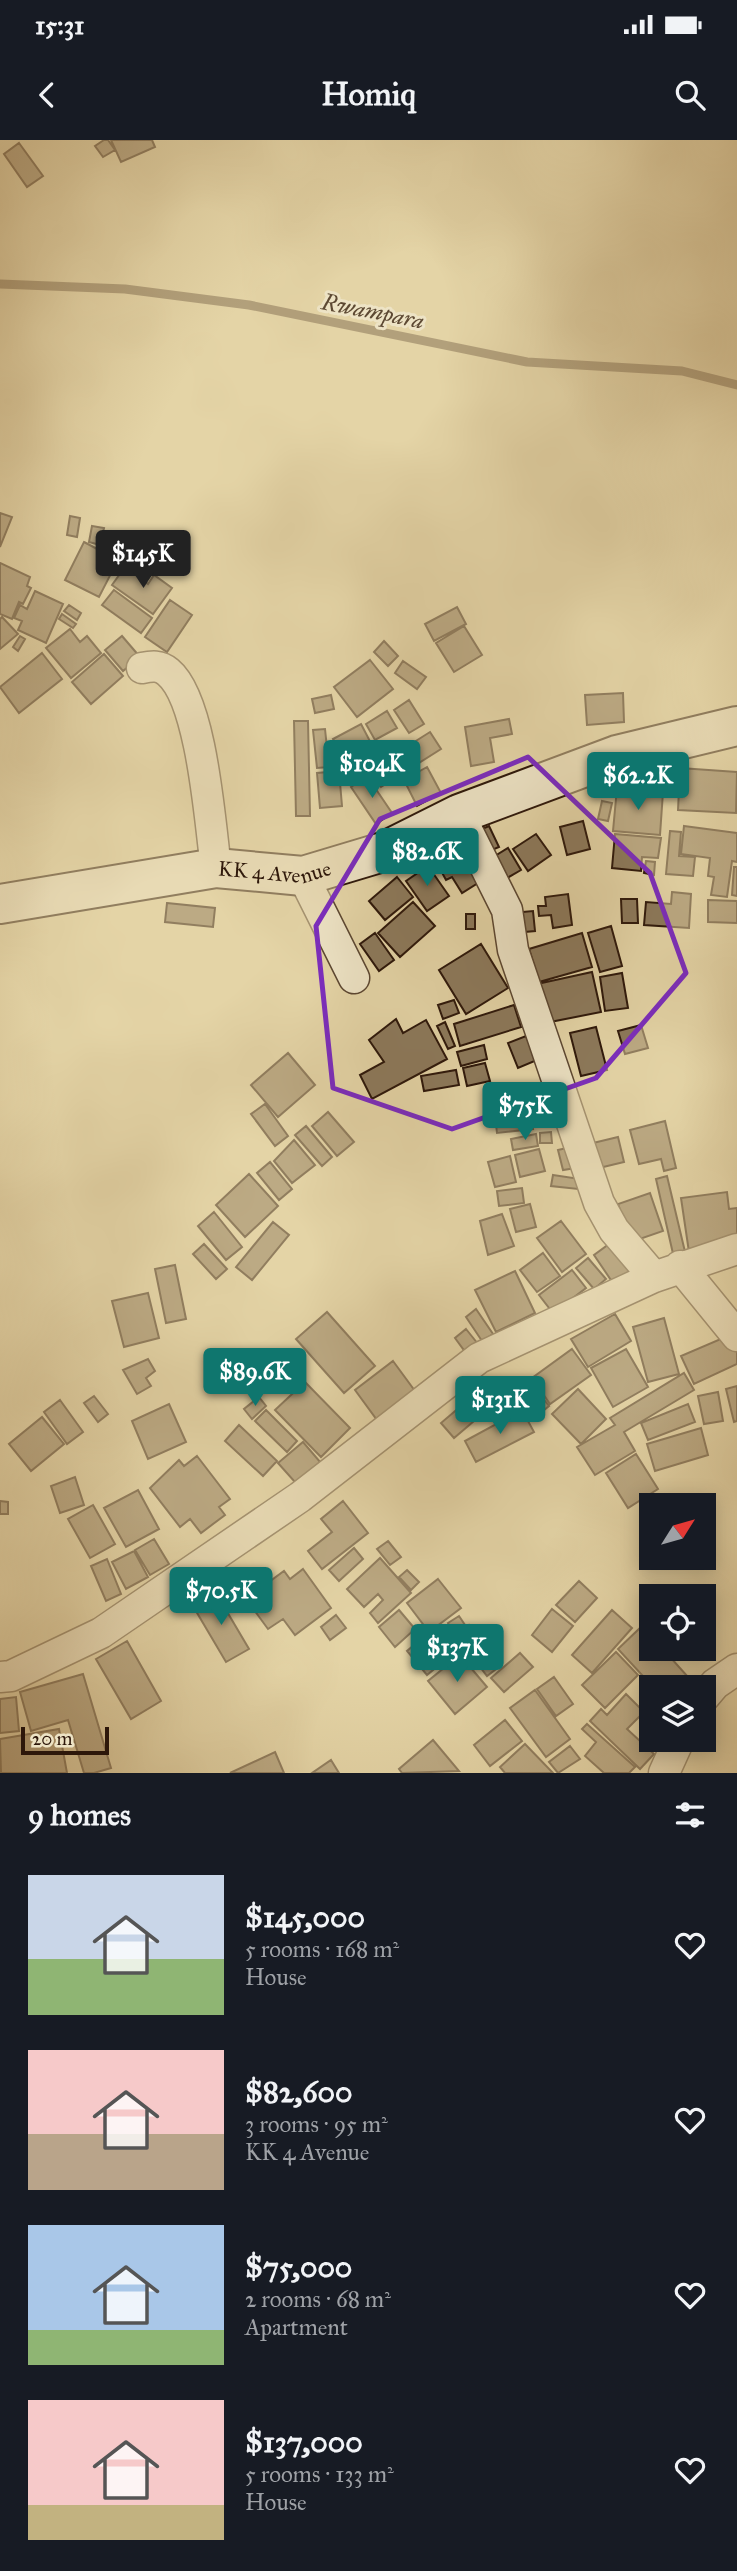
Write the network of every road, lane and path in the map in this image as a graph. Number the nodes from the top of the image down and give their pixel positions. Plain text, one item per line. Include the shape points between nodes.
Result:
1 (142, 668) dead end
2 (737, 726) edge
3 (459, 814) junction
4 (216, 868) junction
5 (303, 876) junction
6 (0, 904) edge
7 (354, 978) dead end
8 (737, 1249) edge
9 (667, 1272) junction
10 (737, 1336) edge
11 (737, 1669) edge
12 (0, 1677) edge
13 (716, 1683) edge
14 (674, 1752) edge
15 (664, 1773) edge

1 - 4 street via 166,670 189,708
2 - 3 main road, KK 4 Avenue via 617,755
3 - 5 main road, KK 4 Avenue via 383,852
3 - 9 street via 507,910 513,950 599,1203 614,1230
4 - 5 main road, KK 4 Avenue
4 - 6 main road, KK 4 Avenue
5 - 7 street
8 - 9 street
9 - 10 street
9 - 12 street via 479,1358 300,1497 102,1633
11 - 13 street
14 - 15 street

